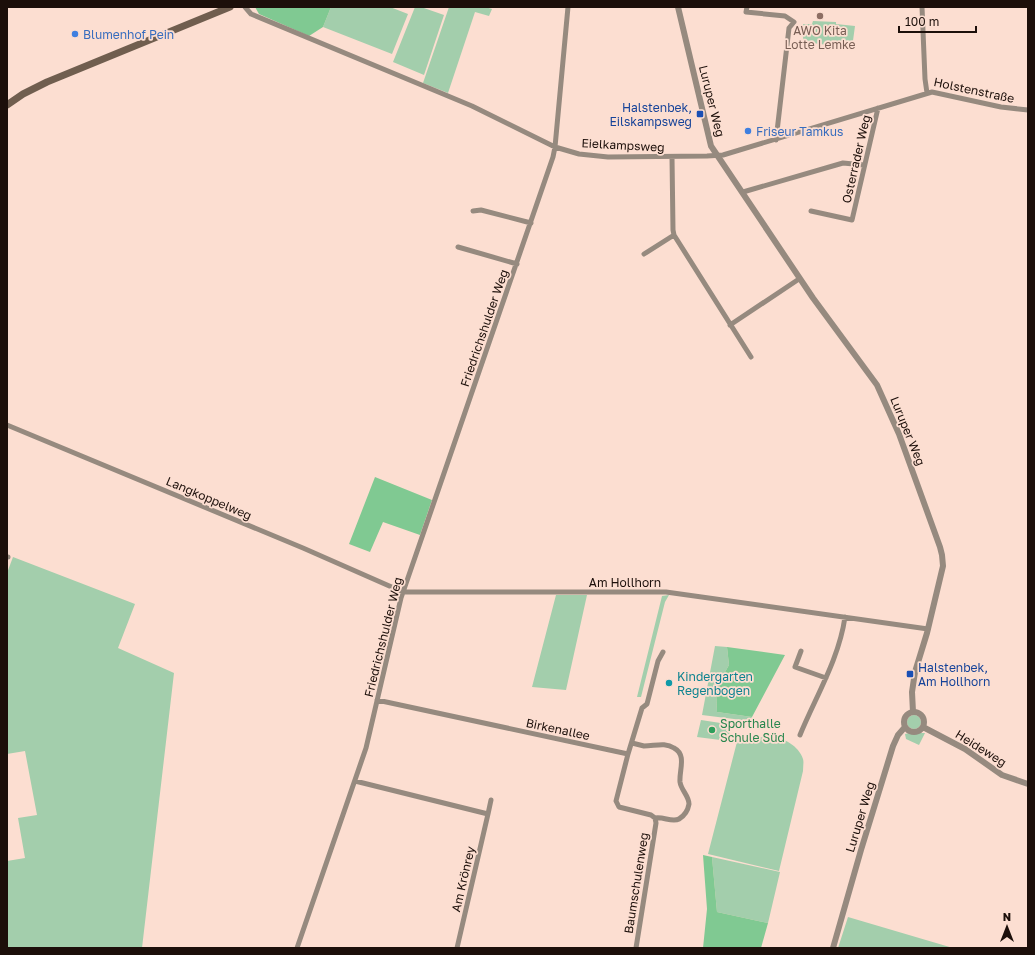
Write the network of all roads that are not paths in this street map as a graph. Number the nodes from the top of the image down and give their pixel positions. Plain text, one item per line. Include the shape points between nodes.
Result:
1 (230, 7) edge
2 (244, 7) edge
3 (568, 7) edge
4 (678, 7) edge
5 (747, 7) edge
6 (922, 7) edge
7 (217, 10) edge
8 (927, 93) junction
9 (7, 105) edge
10 (878, 108) junction
11 (1028, 110) edge
12 (776, 140) junction
13 (555, 147) junction
14 (716, 155) junction
15 (672, 157) junction
16 (864, 165) junction
17 (743, 192) junction
18 (473, 211) dead end
19 (811, 211) dead end
20 (531, 223) junction
21 (674, 235) junction
22 (458, 247) dead end
23 (644, 254) dead end
24 (517, 264) junction
25 (800, 279) junction
26 (730, 325) junction
27 (751, 358) dead end
28 (7, 425) edge
29 (403, 592) junction
30 (845, 617) junction
31 (928, 629) junction
32 (801, 650) dead end
33 (663, 652) dead end
34 (826, 678) junction
35 (377, 700) junction
36 (913, 712) junction
37 (905, 727) junction
38 (923, 727) junction
39 (800, 735) dead end
40 (632, 743) junction
41 (628, 754) junction
42 (355, 780) junction
43 (1028, 784) edge
44 (491, 800) dead end
45 (488, 814) junction
46 (655, 818) junction
47 (297, 948) edge
48 (457, 948) edge
49 (636, 948) edge
50 (833, 948) edge

1 - 7 main road
2 - 13 street, Eielkampsweg via 251,14 472,106
3 - 13 street, Friedrichshulder Weg
4 - 14 street, Luruper Weg via 708,137
5 - 12 street via 746,12 785,16 794,22 789,28
6 - 8 street, Holstenstraße via 924,79
7 - 9 main road via 47,82
8 - 10 street, Eielkampsweg
8 - 11 street, Holstenstraße via 936,92 1001,107
10 - 12 street, Eielkampsweg
10 - 16 street, Osterrader Weg
12 - 14 street, Eielkampsweg
13 - 15 street, Eielkampsweg via 579,154 608,157
13 - 20 street, Friedrichshulder Weg
14 - 15 street, Eielkampsweg
14 - 17 street, Luruper Weg
15 - 21 street
16 - 17 street via 843,164
16 - 19 street, Osterrader Weg via 852,220
17 - 25 street, Luruper Weg
18 - 20 street via 481,210
20 - 24 street, Friedrichshulder Weg
21 - 23 street
21 - 26 street
22 - 24 street, Friedrichshulder Weg
24 - 29 street, Friedrichshulder Weg
25 - 26 street
25 - 31 street, Luruper Weg via 877,385 899,434 943,560
26 - 27 street
28 - 29 street, Langkoppelweg
29 - 30 street, Am Hollhorn via 666,592
29 - 35 street, Friedrichshulder Weg
30 - 31 street, Am Hollhorn
30 - 34 street via 836,655
31 - 36 street, Luruper Weg via 913,679
32 - 34 street via 794,667
33 - 40 street
34 - 39 street
35 - 41 street, Birkenallee
35 - 42 street, Friedrichshulder Weg via 366,748
36 - 37 street via 905,717
36 - 38 street via 923,717
37 - 38 street via 914,732
37 - 50 street, Luruper Weg via 893,746
38 - 43 street, Heideweg via 965,749 1002,775
40 - 41 street
40 - 46 street via 644,746 664,744 676,748 682,759 681,784 689,801 687,810 676,820
41 - 46 street, Baumschulenweg via 616,802 619,807
42 - 45 street
42 - 47 street, Friedrichshulder Weg
44 - 45 street, Am Krönrey
45 - 48 street, Am Krönrey
46 - 49 street, Baumschulenweg

